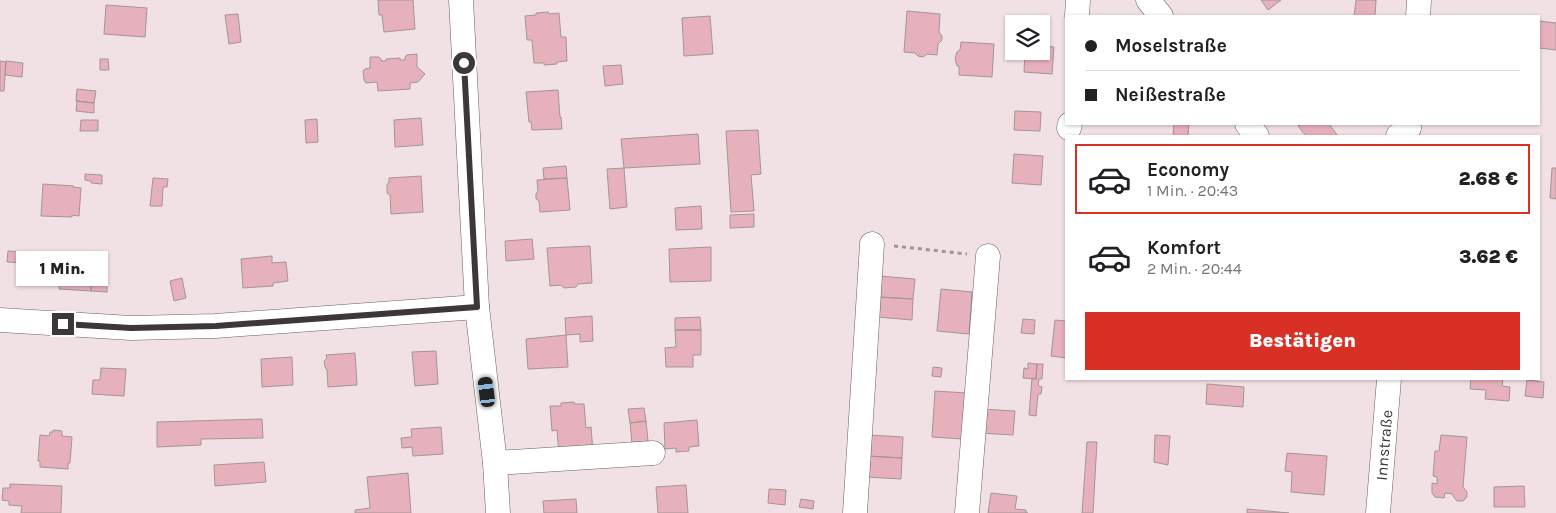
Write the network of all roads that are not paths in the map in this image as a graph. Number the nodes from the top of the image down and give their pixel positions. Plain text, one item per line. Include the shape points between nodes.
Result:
1 (461, 0) edge
2 (1078, 0) edge
3 (1148, 0) edge
4 (1419, 0) edge
5 (1077, 15) edge
6 (1160, 15) edge
7 (1418, 15) edge
8 (1248, 125) edge
9 (1256, 135) edge
10 (872, 244) road end
11 (988, 256) road end
12 (477, 307) junction
13 (0, 320) edge
14 (1389, 380) edge
15 (653, 453) dead end
16 (495, 463) junction
17 (498, 513) edge
18 (855, 513) edge
19 (967, 513) edge
20 (1378, 513) edge

1 - 12 street
2 - 5 street
3 - 6 street
4 - 7 street
8 - 9 street
10 - 18 street
11 - 19 street
12 - 13 street via 216,326 131,328
12 - 16 street
14 - 20 street, Innstraße
15 - 16 street
16 - 17 street

